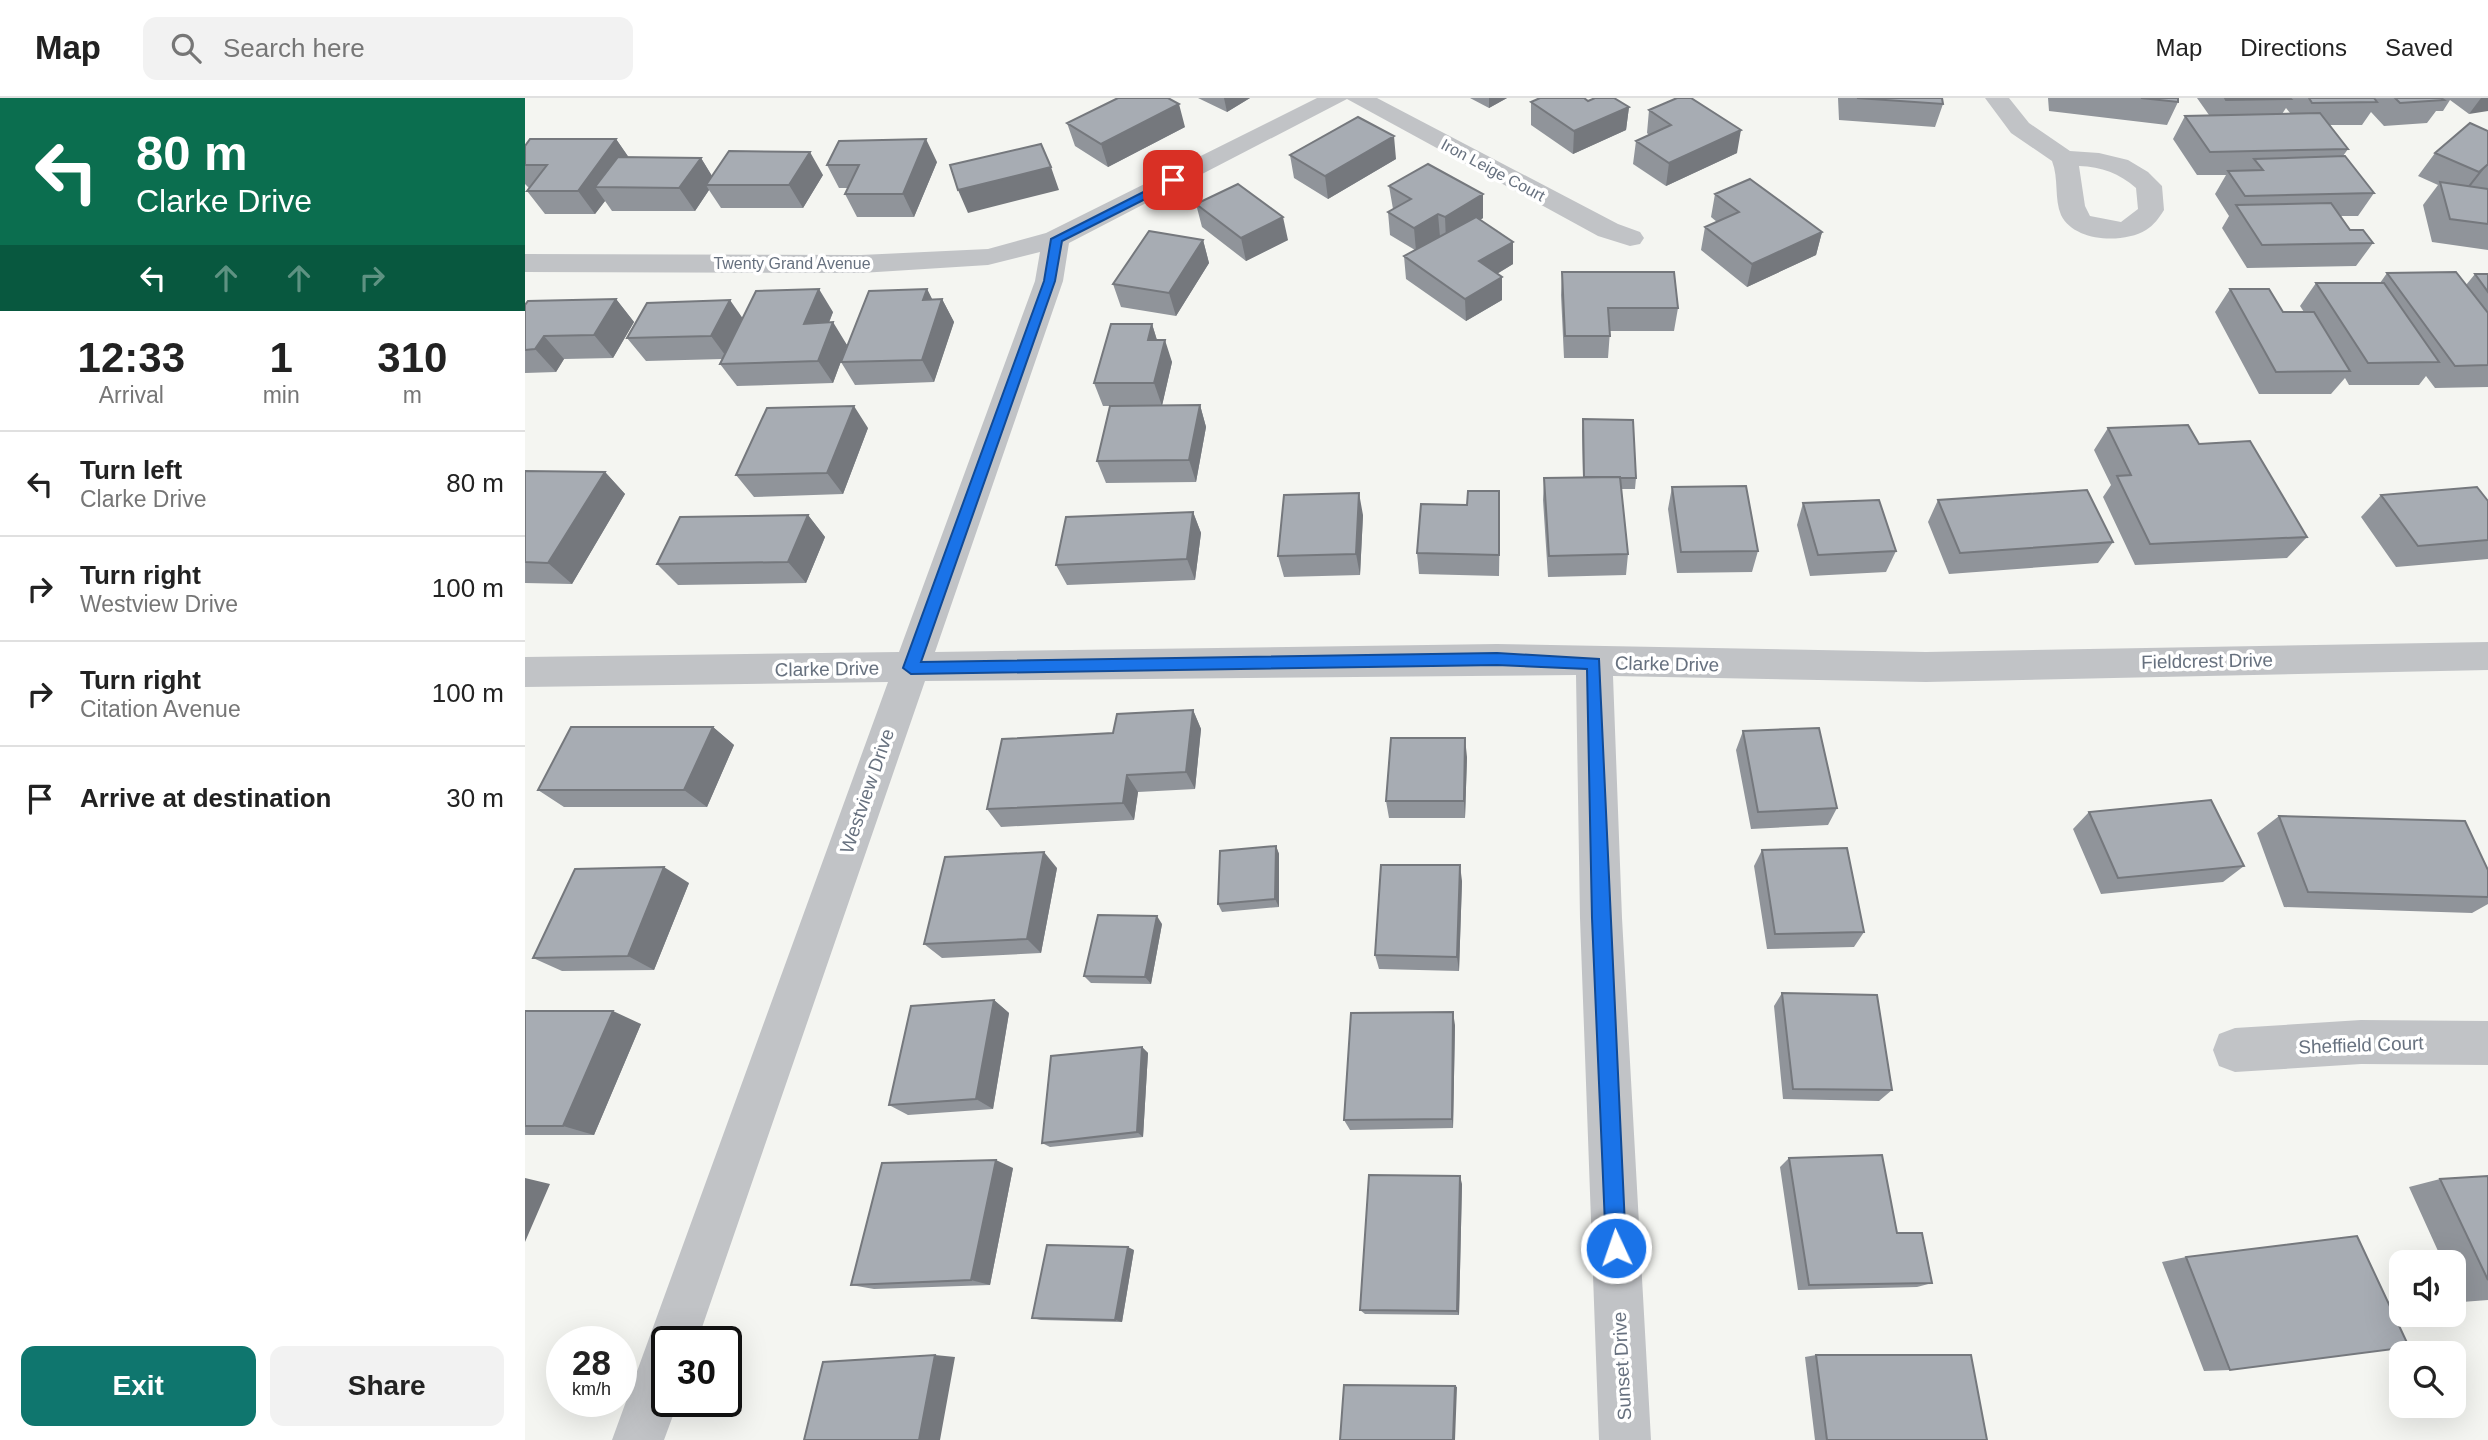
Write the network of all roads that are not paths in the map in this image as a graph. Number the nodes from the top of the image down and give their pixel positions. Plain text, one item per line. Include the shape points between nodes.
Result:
1 (1336, 98) edge
2 (1359, 98) edge
3 (1997, 98) edge
4 (2063, 158) dead end
5 (1630, 238) dead end
6 (1056, 239) junction
7 (525, 263) edge
8 (2488, 656) edge
9 (1594, 663) junction
10 (1926, 667) joint
11 (911, 668) junction
12 (525, 672) edge
13 (2488, 1043) edge
14 (2235, 1050) dead end
15 (679, 1326) edge
16 (651, 1404) edge
17 (638, 1440) edge
18 (1625, 1440) edge

1 - 6 street, Twenty Grand Avenue
2 - 5 street, Iron Leige Court
3 - 4 street via 2020,128
6 - 7 street, Twenty Grand Avenue via 988,257 944,261
6 - 11 street, Westview Drive via 1049,281
8 - 10 street, Fieldcrest Drive
9 - 10 street, Clarke Drive
9 - 11 street, Clarke Drive via 1497,659
9 - 18 street, Sunset Drive
11 - 12 street, Clarke Drive
11 - 15 street, Westview Drive
13 - 14 street, Sheffield Court via 2361,1042
16 - 17 street

